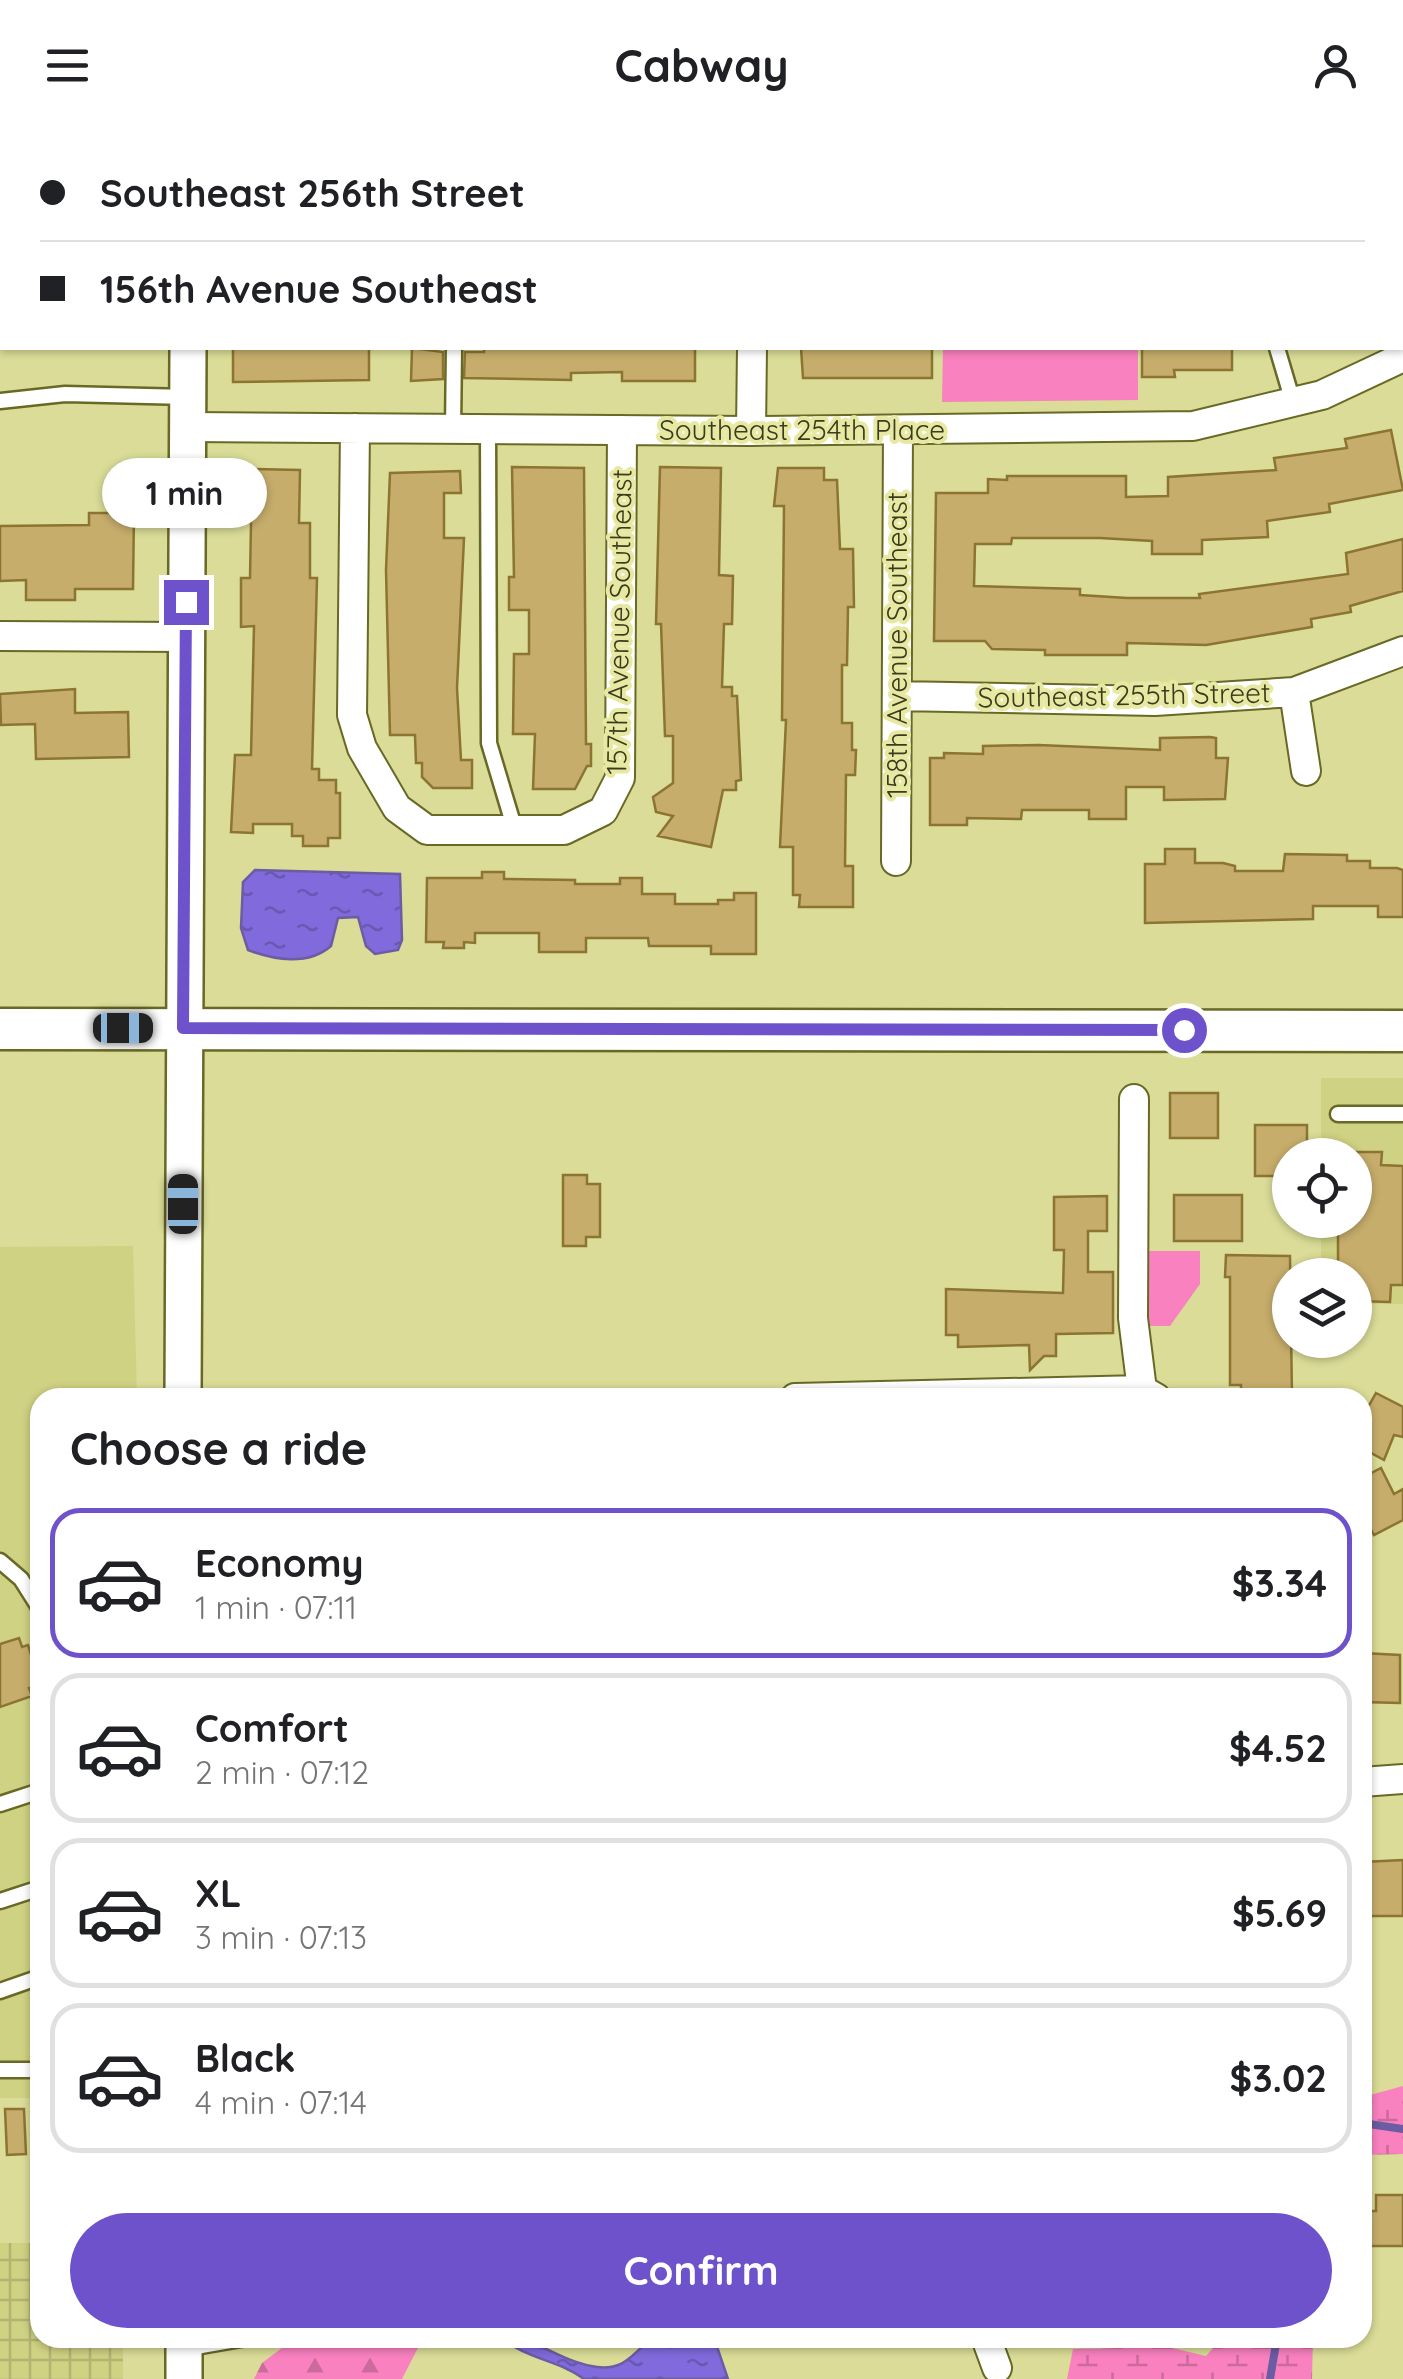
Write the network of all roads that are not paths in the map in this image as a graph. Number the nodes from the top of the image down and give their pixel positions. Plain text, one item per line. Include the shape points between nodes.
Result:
1 (188, 350) edge
2 (454, 350) edge
3 (752, 350) edge
4 (1278, 350) edge
5 (1403, 356) edge
6 (0, 401) edge
7 (1292, 402) junction
8 (188, 412) junction
9 (355, 428) junction
10 (453, 429) junction
11 (488, 429) junction
12 (622, 430) junction
13 (751, 430) junction
14 (898, 430) junction
15 (0, 636) edge
16 (186, 638) junction
17 (1403, 651) edge
18 (1294, 692) junction
19 (897, 696) junction
20 (1306, 771) dead end
21 (515, 830) junction
22 (896, 861) dead end
23 (183, 1028) junction
24 (0, 1029) edge
25 (1403, 1030) edge
26 (1134, 1099) dead end
27 (1338, 1114) dead end
28 (1403, 1114) edge
29 (183, 1388) edge
30 (1148, 1388) edge
31 (0, 1561) edge
32 (30, 1593) edge
33 (1403, 1779) edge
34 (1372, 1781) edge
35 (30, 1794) edge
36 (0, 1804) edge
37 (30, 1891) edge
38 (0, 1901) edge
39 (30, 1980) edge
40 (0, 1991) edge
41 (0, 2070) edge
42 (30, 2070) edge
43 (210, 2348) edge
44 (990, 2348) edge
45 (184, 2355) edge
46 (998, 2368) dead end

1 - 8 street
2 - 10 lane
3 - 13 street
4 - 7 lane
5 - 7 street, Southeast 254th Place via 1322,395
6 - 8 lane via 65,394
7 - 14 street, Southeast 254th Place via 1193,426
8 - 9 street, Southeast 254th Place
8 - 16 street
9 - 10 street, Southeast 254th Place
9 - 21 street via 355,734 410,820 428,830
10 - 11 street, Southeast 254th Place
11 - 12 street, Southeast 254th Place
11 - 21 lane via 489,743
12 - 13 street, Southeast 254th Place
12 - 21 street, 157th Avenue Southeast via 620,778 603,811 564,830
13 - 14 street, Southeast 254th Place
14 - 19 street, 158th Avenue Southeast
15 - 16 street
16 - 23 street
17 - 18 street, Southeast 255th Street
18 - 19 street, Southeast 255th Street via 1154,701
18 - 20 street
19 - 22 street, 158th Avenue Southeast
23 - 24 main road
23 - 25 main road
23 - 29 street
26 - 30 street via 1134,1318
27 - 28 lane
31 - 32 lane
33 - 34 street
35 - 36 lane
37 - 38 lane
39 - 40 lane
41 - 42 lane
43 - 45 lane
44 - 46 street

